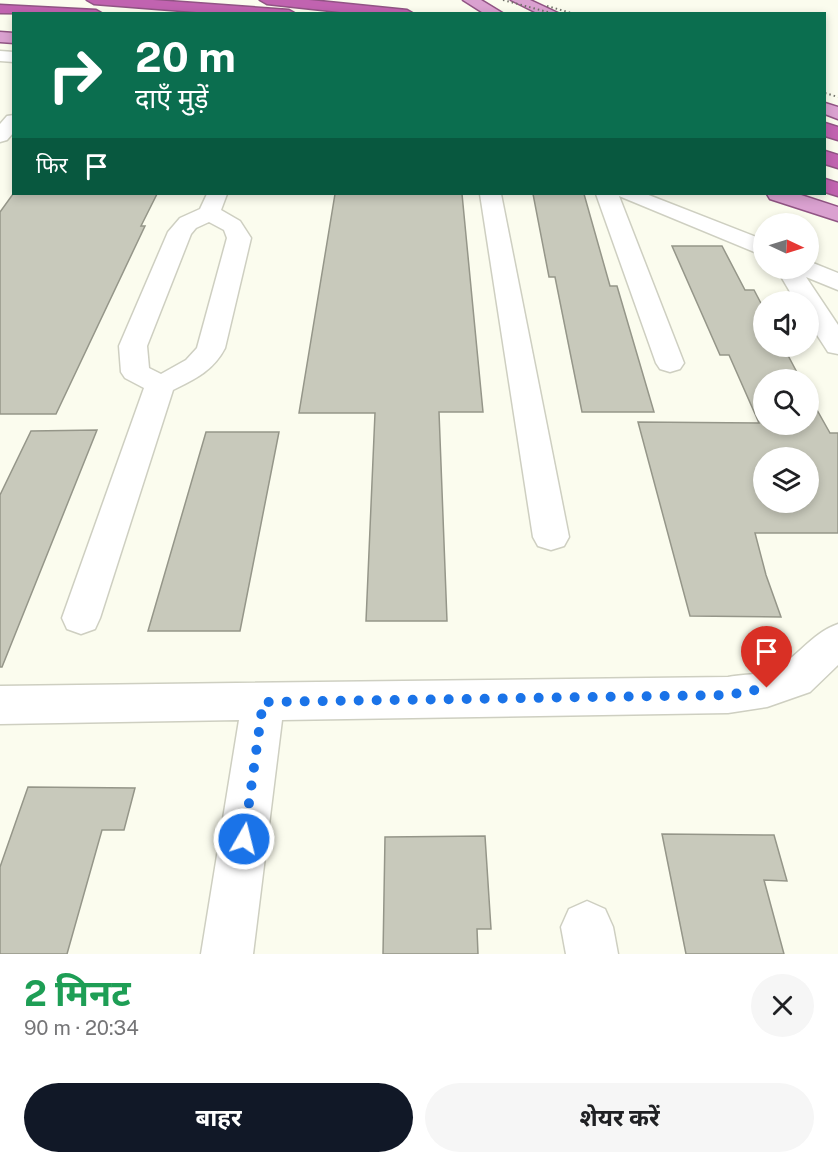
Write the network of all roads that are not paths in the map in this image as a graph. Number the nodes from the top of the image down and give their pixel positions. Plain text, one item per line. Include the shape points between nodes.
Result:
1 (94, 0) edge
2 (267, 0) edge
3 (312, 0) edge
4 (324, 0) edge
5 (470, 0) edge
6 (516, 0) edge
7 (0, 9) edge
8 (58, 12) edge
9 (261, 12) edge
10 (387, 12) edge
11 (493, 12) edge
12 (533, 12) edge
13 (548, 12) edge
14 (12, 122) edge
15 (0, 136) edge
16 (490, 195) edge
17 (607, 195) edge
18 (631, 195) edge
19 (781, 195) edge
20 (213, 203) edge
21 (838, 214) edge
22 (753, 244) edge
23 (819, 273) edge
24 (795, 279) edge
25 (838, 282) edge
26 (838, 346) edge
27 (670, 363) dead end
28 (160, 385) junction
29 (551, 537) dead end
30 (81, 618) dead end
31 (838, 640) edge
32 (263, 702) junction
33 (0, 705) edge
34 (227, 954) edge

1 - 9 highway
2 - 10 highway
3 - 4 highway
5 - 11 main road
6 - 12 main road
6 - 13 main road
7 - 8 highway
14 - 15 street
16 - 29 street
17 - 27 street
18 - 22 street
19 - 21 main road
20 - 28 street via 180,232 134,346 135,372
20 - 28 street via 239,238 211,348 208,356 195,366
23 - 25 street
24 - 26 street
28 - 30 street
31 - 32 street via 795,679 728,695
32 - 33 street
32 - 34 street

